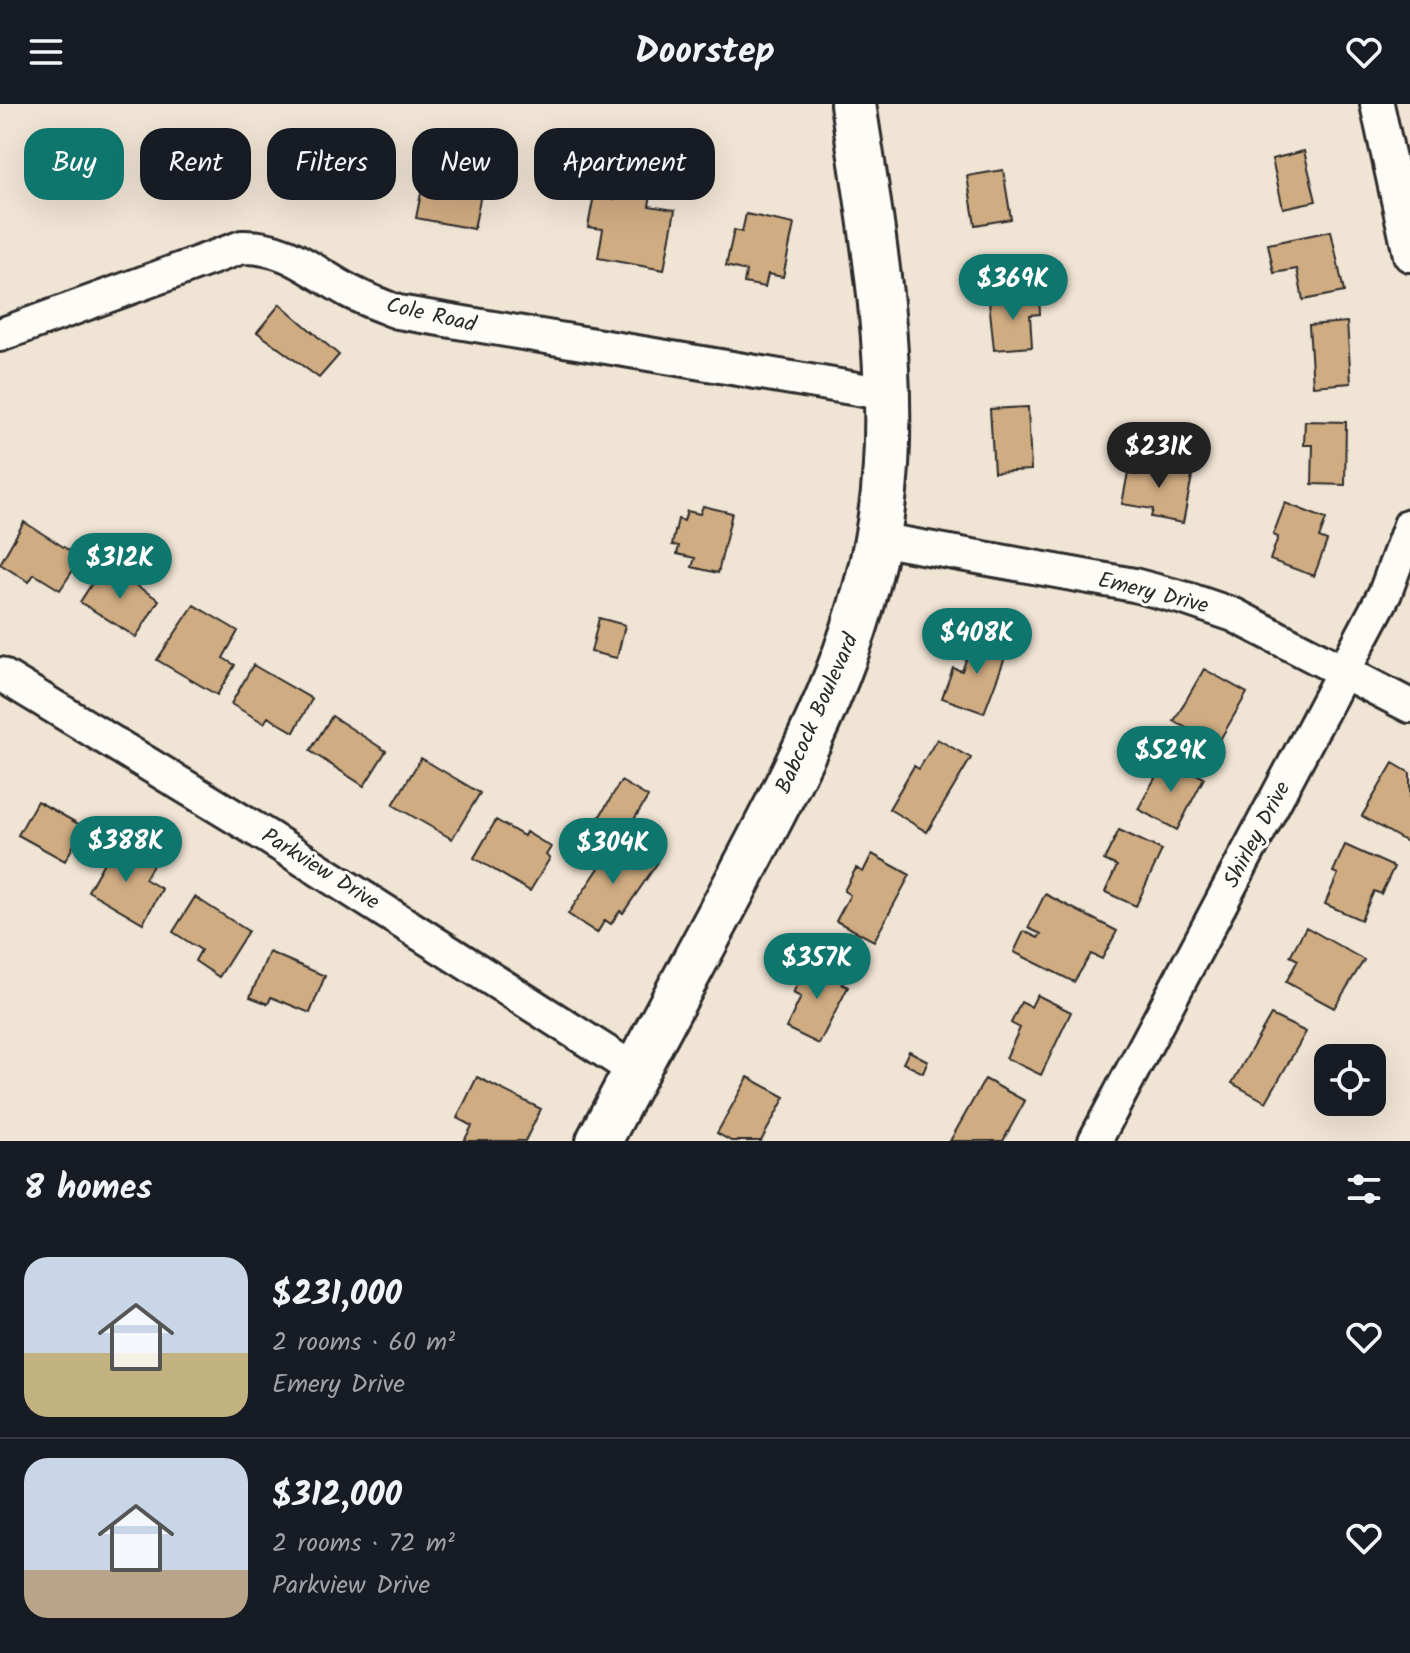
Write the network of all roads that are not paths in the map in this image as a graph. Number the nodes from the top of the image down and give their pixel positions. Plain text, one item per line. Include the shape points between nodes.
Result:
1 (853, 104) edge
2 (1377, 104) edge
3 (1410, 255) edge
4 (0, 335) edge
5 (887, 394) junction
6 (1410, 525) edge
7 (877, 539) junction
8 (1346, 670) junction
9 (0, 674) edge
10 (1410, 706) edge
11 (636, 1071) junction
12 (599, 1141) edge
13 (1095, 1141) edge

1 - 5 main road, Babcock Boulevard
2 - 3 street
4 - 5 street, Cole Road via 242,247 265,246 369,300 425,318
5 - 7 main road, Babcock Boulevard via 886,468
6 - 8 street, Shirley Drive via 1385,593
7 - 8 street, Emery Drive via 1187,599 1234,615
7 - 11 main road, Babcock Boulevard via 857,625 819,721
8 - 10 street, Emery Drive
8 - 13 street, Shirley Drive
9 - 11 street, Parkview Drive
11 - 12 main road, Babcock Boulevard

